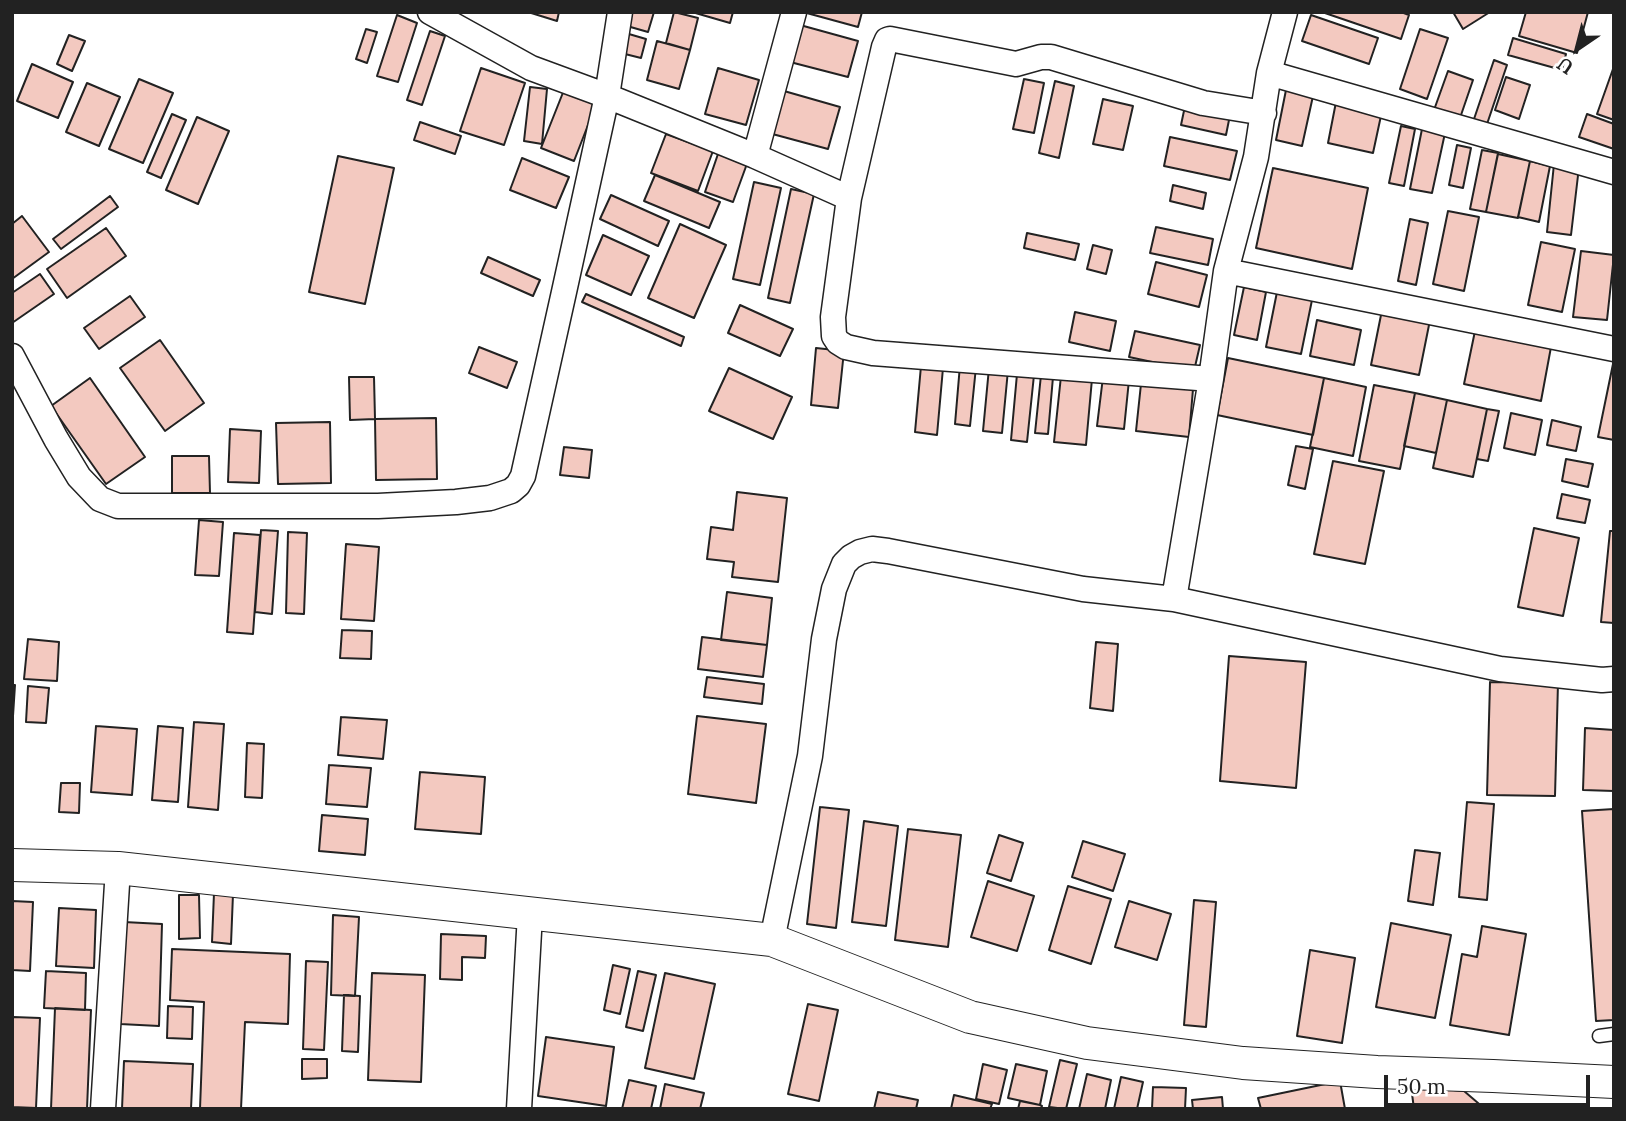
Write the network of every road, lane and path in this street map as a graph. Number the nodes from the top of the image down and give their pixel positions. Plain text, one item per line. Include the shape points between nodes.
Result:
1 (430, 12) edge
2 (620, 12) edge
3 (794, 12) edge
4 (1285, 12) edge
5 (1269, 73) junction
6 (607, 96) junction
7 (1264, 113) junction
8 (755, 156) junction
9 (1614, 172) edge
10 (849, 198) junction
11 (1226, 271) junction
12 (1614, 349) edge
13 (12, 356) edge
14 (1211, 379) junction
15 (1174, 599) junction
16 (1614, 680) edge
17 (12, 865) edge
18 (118, 868) junction
19 (530, 914) junction
20 (772, 940) junction
21 (1614, 1034) edge
22 (1599, 1035) dead end
23 (1614, 1082) edge
24 (103, 1109) edge
25 (519, 1109) edge

1 - 6 street via 531,68
2 - 6 street
3 - 8 street
4 - 5 street
5 - 7 street
5 - 9 street
6 - 8 street
6 - 13 street via 523,476 511,491 456,502 378,506 118,506 100,499 79,477
7 - 10 street via 1203,103 1051,57 1016,64 890,38 884,47
7 - 11 street
8 - 10 street
10 - 14 street via 833,317 834,336 846,347 873,353
11 - 12 street
11 - 14 street
14 - 15 street
15 - 16 street via 1500,669
15 - 20 street via 1083,589 888,551 872,550 851,557 834,589 810,756
17 - 18 street
18 - 19 street
18 - 24 street
19 - 20 street
19 - 25 street
20 - 23 street via 970,1017 1087,1043 1243,1063
21 - 22 lane

